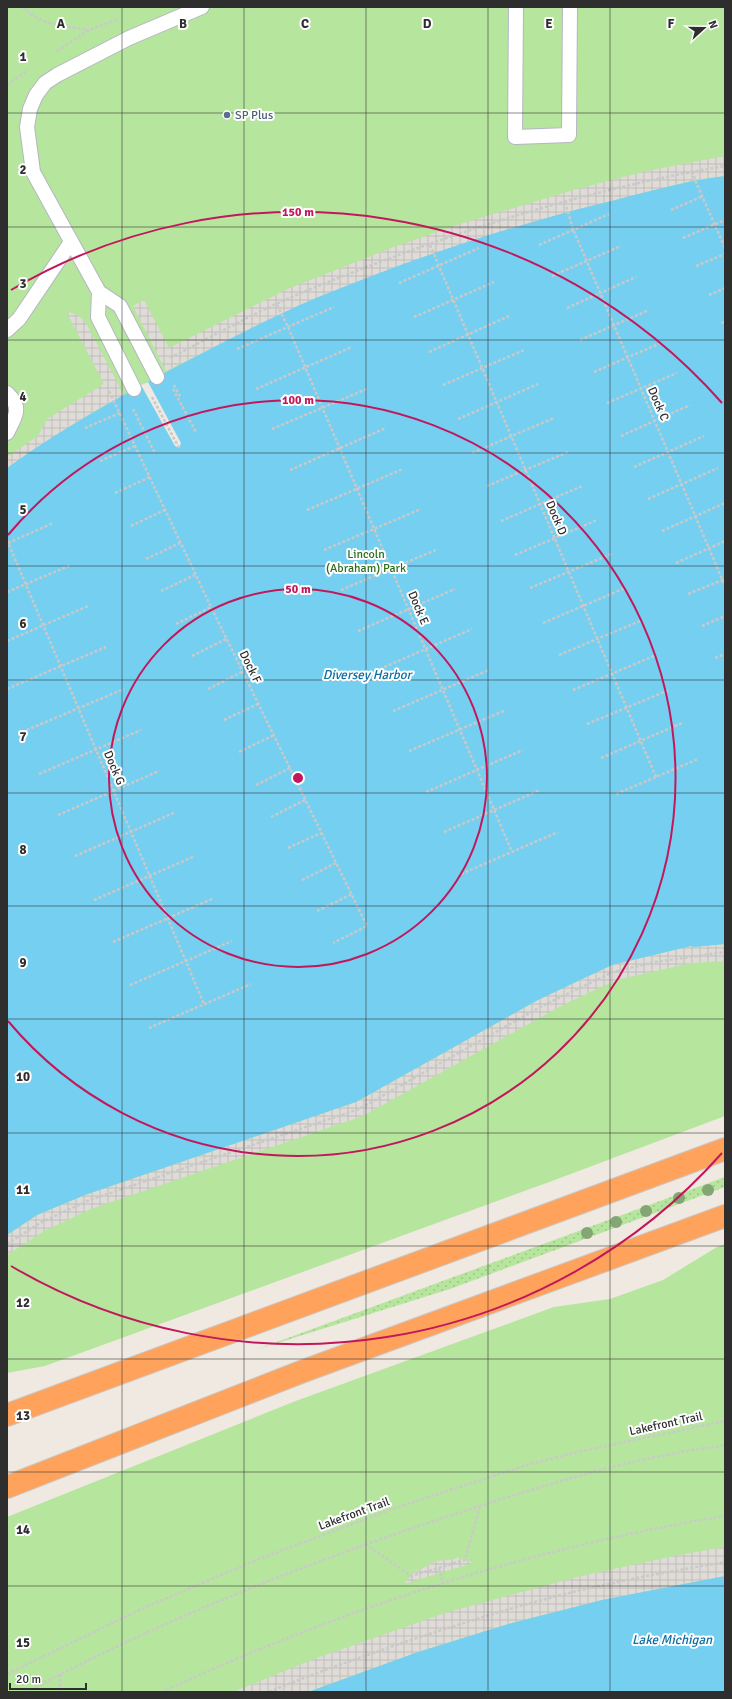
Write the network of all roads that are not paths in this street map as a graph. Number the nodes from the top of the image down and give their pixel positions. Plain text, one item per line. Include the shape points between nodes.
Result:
1 (202, 7) edge
2 (516, 7) edge
3 (570, 7) edge
4 (71, 242) junction
5 (99, 292) junction
6 (7, 330) edge
7 (157, 377) dead end
8 (134, 389) dead end
9 (7, 393) edge
10 (7, 434) edge
11 (725, 1149) edge
12 (725, 1216) edge
13 (7, 1415) edge
14 (7, 1487) edge

1 - 4 lane via 129,38 69,68 45,83 36,95 27,127 33,172
2 - 3 lane via 515,136 569,135
4 - 5 lane
4 - 6 lane via 19,319
5 - 7 lane via 120,306
5 - 8 lane via 98,317
9 - 10 lane via 15,401 17,412
11 - 13 highway
12 - 14 highway via 301,1372

